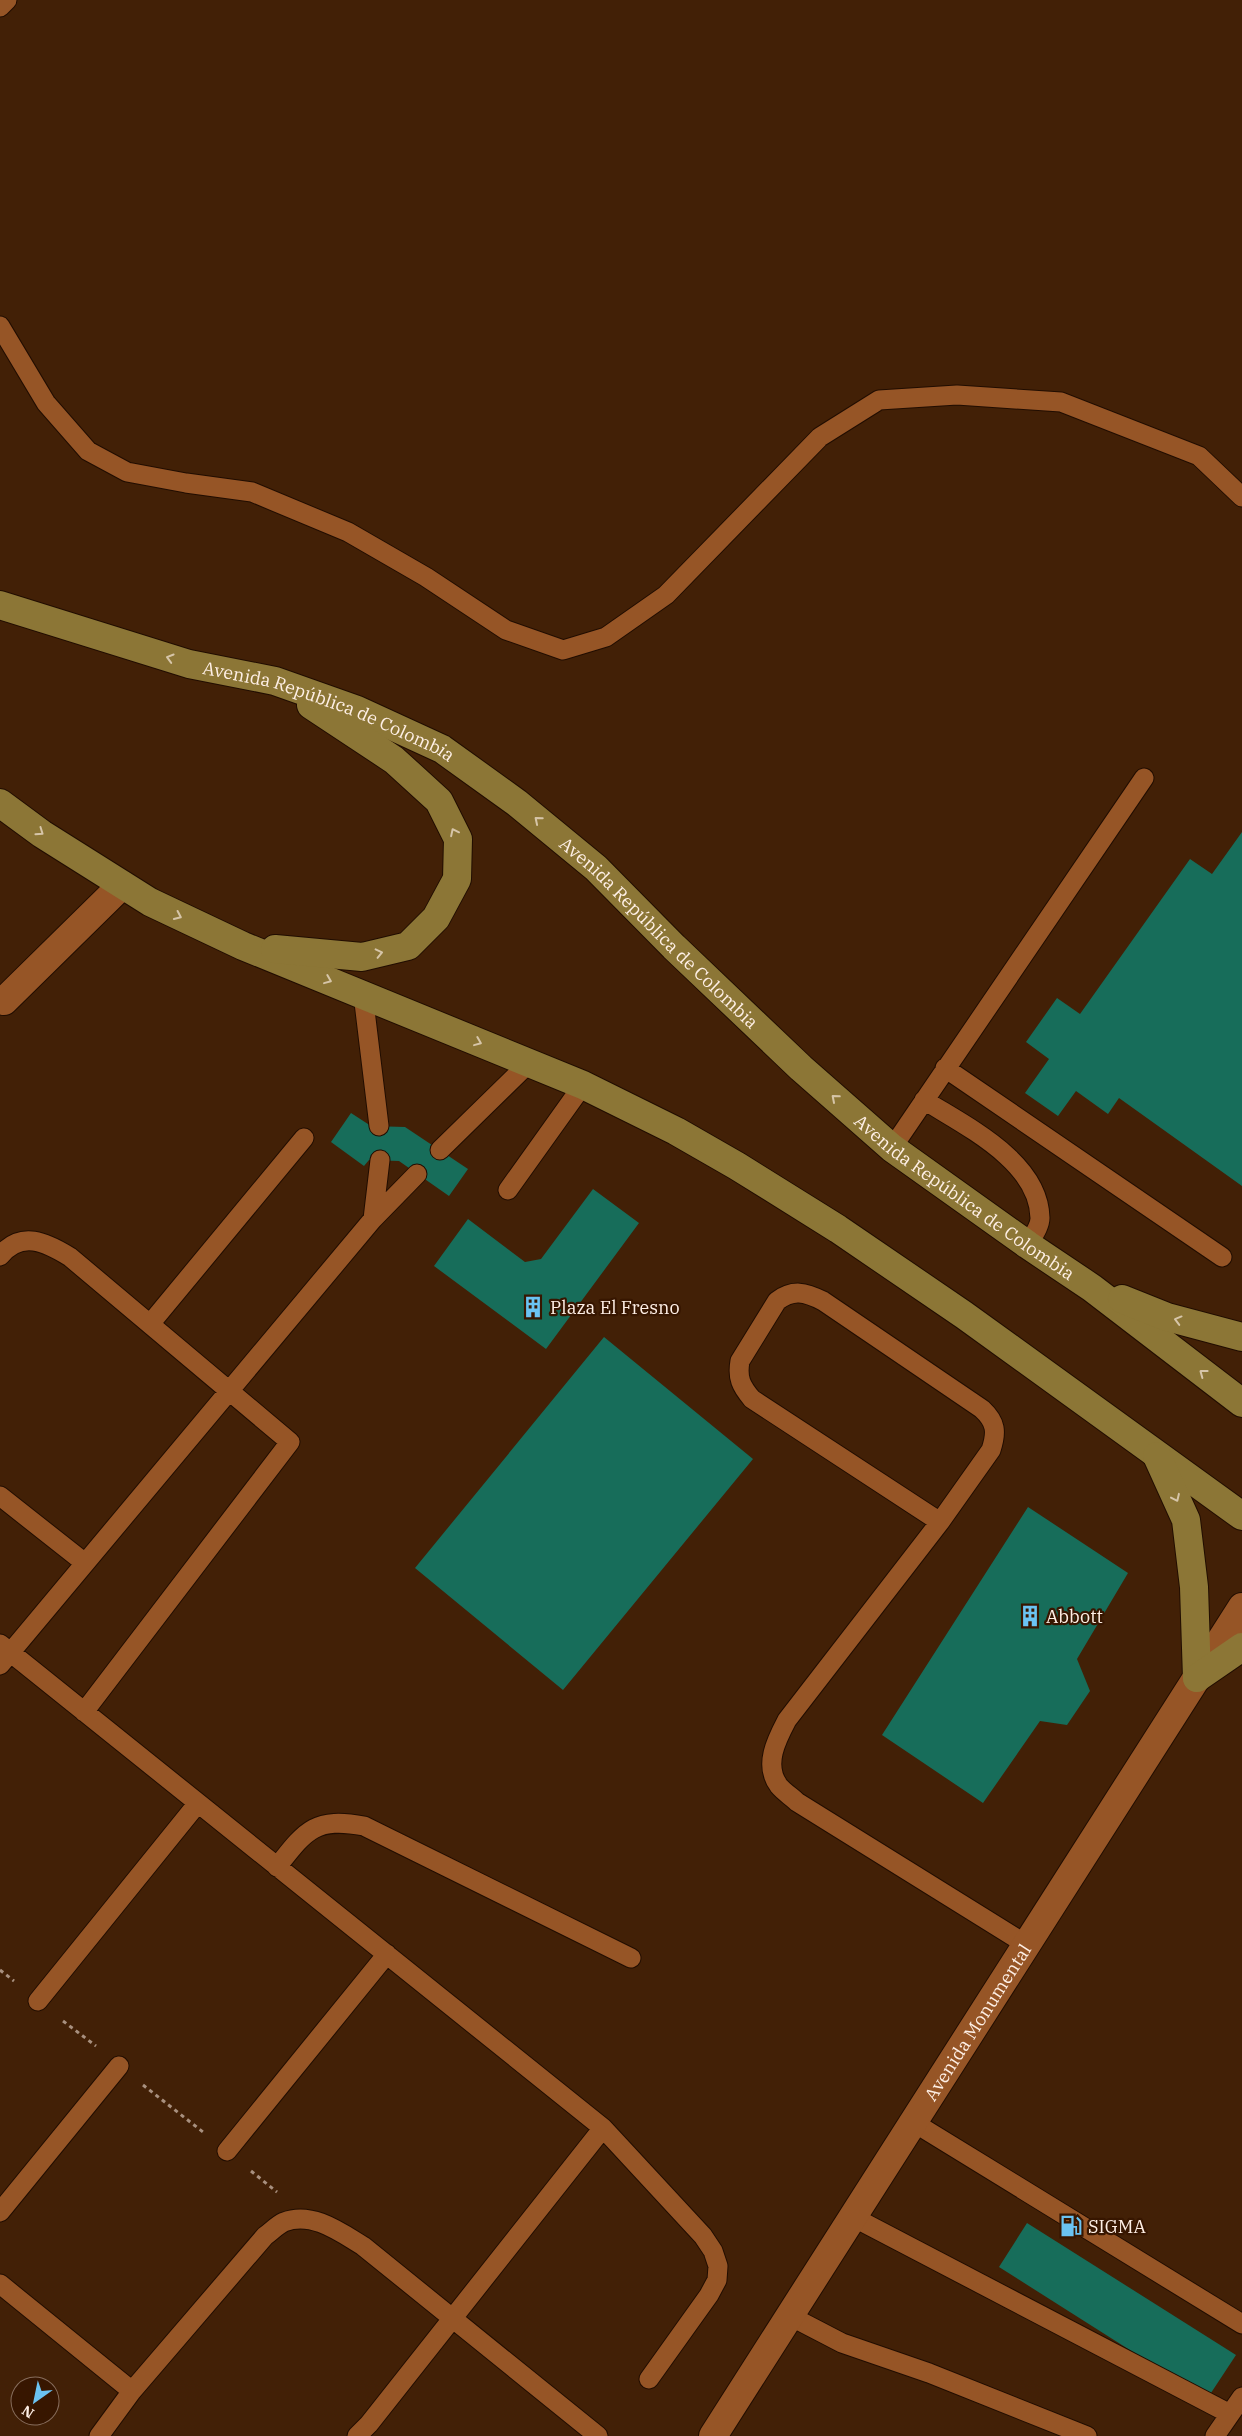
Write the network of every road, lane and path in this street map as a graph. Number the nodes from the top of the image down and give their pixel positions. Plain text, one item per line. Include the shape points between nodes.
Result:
1 (7, 0) edge
2 (0, 7) edge
3 (0, 326) edge
4 (1242, 497) edge
5 (0, 606) edge
6 (275, 681) junction
7 (1144, 778) dead end
8 (0, 803) edge
9 (122, 885) junction
10 (243, 946) junction
11 (363, 994) junction
12 (1, 1001) edge
13 (529, 1063) junction
14 (945, 1068) junction
15 (583, 1085) junction
16 (924, 1100) junction
17 (379, 1126) dead end
18 (304, 1138) dead end
19 (892, 1148) junction
20 (440, 1150) dead end
21 (380, 1160) dead end
22 (417, 1174) dead end
23 (508, 1190) dead end
24 (373, 1219) junction
25 (1028, 1245) junction
26 (0, 1256) edge
27 (1222, 1257) dead end
28 (1092, 1288) junction
29 (150, 1324) junction
30 (1242, 1337) edge
31 (230, 1389) junction
32 (1242, 1403) edge
33 (1156, 1454) junction
34 (0, 1496) edge
35 (1242, 1516) edge
36 (940, 1522) junction
37 (84, 1563) junction
38 (1242, 1607) edge
39 (1242, 1647) edge
40 (3, 1654) edge
41 (1197, 1678) junction
42 (84, 1712) junction
43 (198, 1803) junction
44 (277, 1867) junction
45 (1027, 1945) junction
46 (387, 1954) junction
47 (631, 1958) dead end
48 (0, 1970) edge
49 (38, 2001) junction
50 (120, 2066) junction
51 (913, 2122) junction
52 (602, 2128) junction
53 (226, 2152) junction
54 (0, 2212) edge
55 (853, 2217) junction
56 (310, 2219) junction
57 (0, 2284) edge
58 (790, 2316) junction
59 (453, 2319) junction
60 (1242, 2324) edge
61 (649, 2379) dead end
62 (132, 2391) junction
63 (1242, 2397) edge
64 (1230, 2414) junction
65 (99, 2436) edge
66 (357, 2436) edge
67 (598, 2436) edge
68 (713, 2436) edge
69 (1088, 2436) edge
70 (1215, 2436) edge

1 - 2 lane
3 - 4 lane via 46,404 88,451 127,472 252,492 339,528 426,577 506,630 563,650 606,637 666,596 820,437 879,400 957,395 1061,402 1199,456
6 -> 5 main road, Avenida República de Colombia via 189,664
10 -> 6 main road via 362,957 408,946 436,918 457,879 458,839 438,800 394,760
19 -> 6 main road, Avenida República de Colombia via 801,1068 596,868 517,803 442,749 357,710
7 - 14 lane
8 -> 9 main road
9 -> 10 main road via 150,902
9 - 12 main road
10 -> 11 main road
11 -> 13 main road
11 - 17 lane
13 - 15 main road
13 - 20 lane
14 - 16 lane
14 - 27 lane
15 - 23 lane
15 - 33 main road via 699,1144 838,1229 964,1315
16 - 19 lane
16 - 25 lane via 981,1136 1015,1163 1035,1191 1040,1219
18 - 29 lane
19 - 25 main road, Avenida República de Colombia
21 - 24 lane
22 - 24 lane
24 - 31 lane
25 - 28 main road, Avenida República de Colombia
26 - 29 lane via 16,1242 33,1239 51,1246 70,1257
30 -> 28 main road via 1167,1317
32 -> 28 main road, Avenida República de Colombia
29 - 31 lane
31 - 37 lane
31 - 42 lane via 290,1442
33 - 35 main road
33 -> 41 main road via 1186,1520 1194,1587
34 - 37 lane
36 - 36 lane via 752,1399 743,1388 738,1372 740,1361 777,1301 796,1292 810,1294 823,1301 982,1408 992,1418 995,1439 991,1450
36 - 45 lane via 788,1720 774,1744 772,1768 779,1786 797,1802
37 - 40 lane
38 - 41 main road, Avenida Monumental
39 - 41 main road
40 - 42 lane
41 - 45 main road, Avenida Monumental
42 - 43 lane
43 - 44 lane
43 - 49 lane
44 - 46 lane
44 - 47 lane via 301,1837 321,1824 343,1822 364,1826
45 - 51 main road, Avenida Monumental
46 - 52 lane
46 - 53 lane
48 - 49 path
49 - 50 path
50 - 53 path
50 - 54 lane
51 - 55 main road, Avenida Monumental
51 - 60 lane
52 - 59 lane
52 - 61 lane via 703,2236 718,2266 717,2280 709,2295
53 - 56 path
55 - 58 main road, Avenida Monumental
55 - 64 lane
56 - 59 lane via 363,2246
56 - 62 lane via 284,2222 265,2236
57 - 62 lane
58 - 68 main road, Avenida Monumental
58 - 69 lane via 842,2343 929,2373
59 - 66 lane
59 - 67 lane
62 - 65 lane
63 - 64 lane
64 - 70 lane

